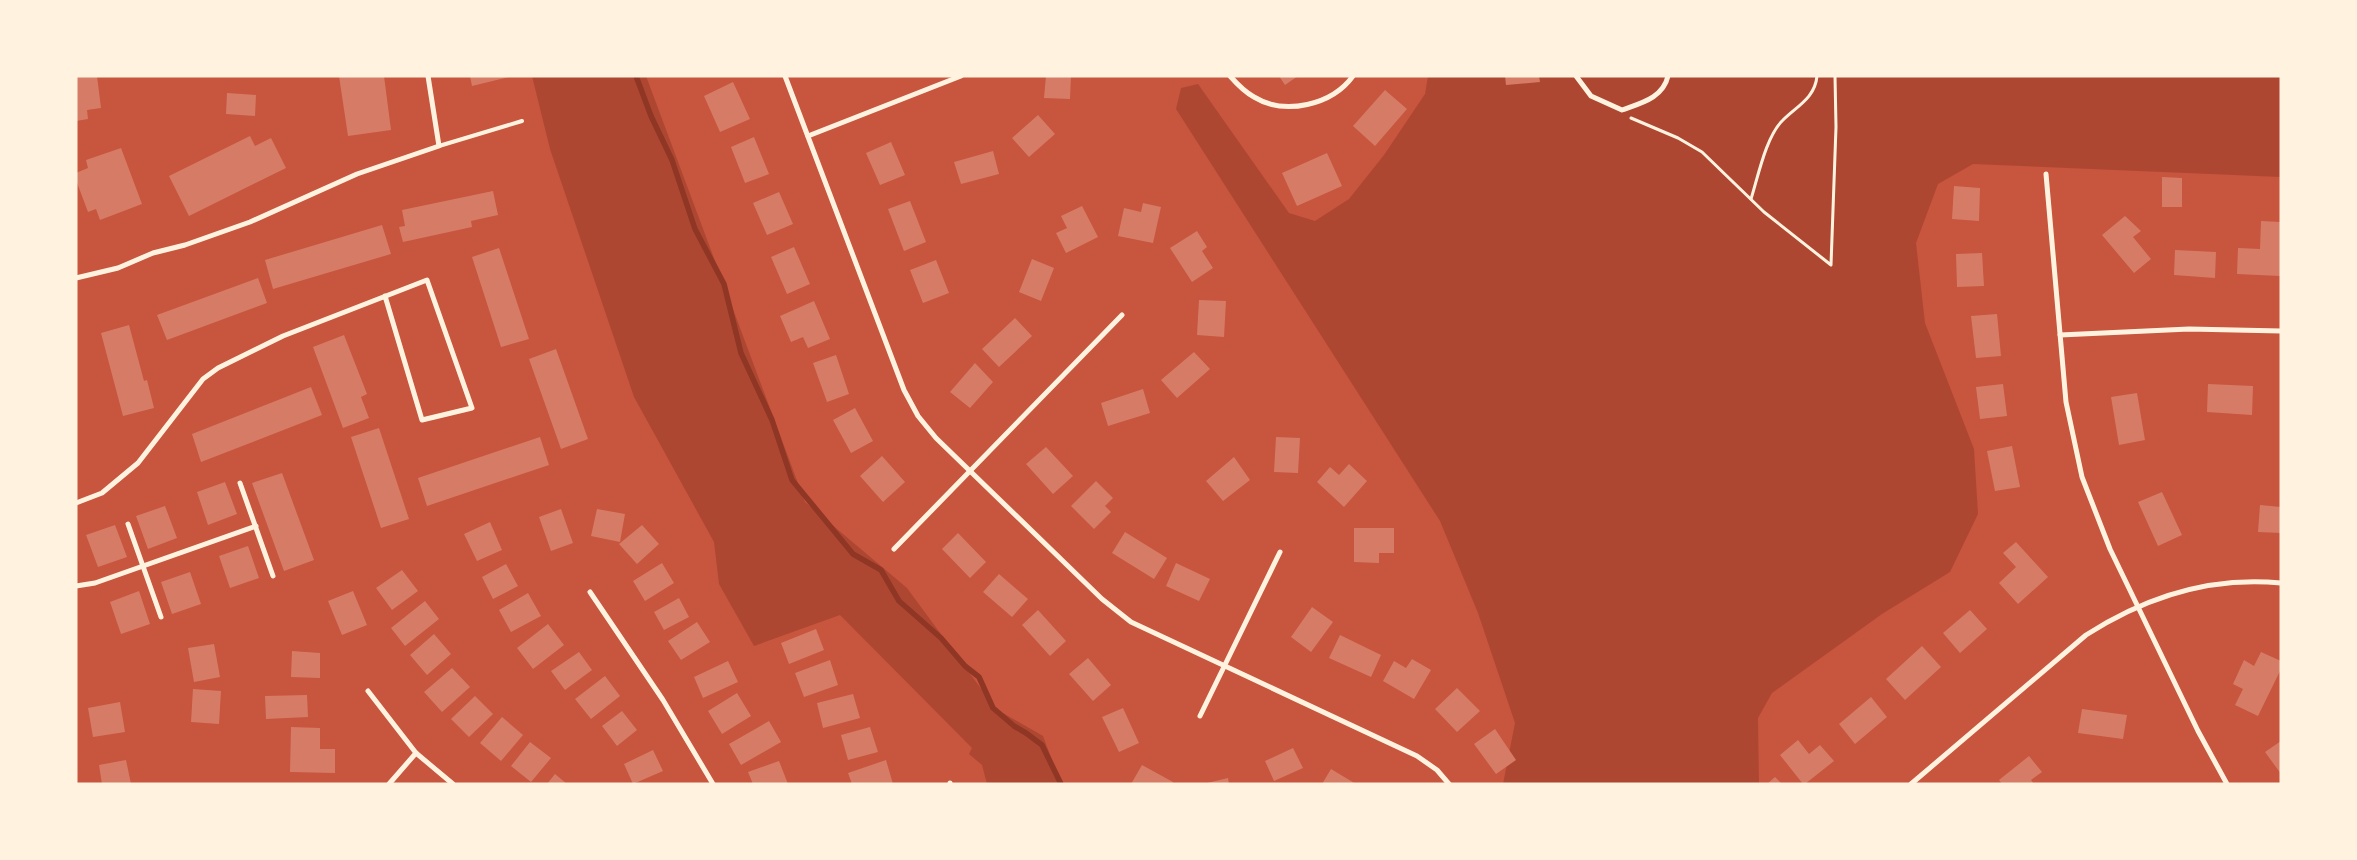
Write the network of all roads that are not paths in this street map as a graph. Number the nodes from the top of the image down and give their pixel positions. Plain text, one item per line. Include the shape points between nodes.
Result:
1 (428, 76) edge
2 (785, 76) edge
3 (961, 76) edge
4 (1230, 76) edge
5 (1353, 76) edge
6 (1576, 76) edge
7 (1668, 76) edge
8 (522, 121) dead end
9 (808, 136) junction
10 (439, 146) junction
11 (2046, 174) dead end
12 (76, 278) edge
13 (385, 296) junction
14 (1122, 315) dead end
15 (2281, 331) edge
16 (2060, 335) junction
17 (970, 471) junction
18 (240, 482) dead end
19 (76, 503) edge
20 (128, 524) dead end
21 (256, 526) junction
22 (894, 549) dead end
23 (1280, 552) dead end
24 (143, 566) junction
25 (273, 576) dead end
26 (2281, 583) edge
27 (76, 586) edge
28 (590, 592) dead end
29 (2138, 606) junction
30 (161, 616) dead end
31 (1224, 666) junction
32 (368, 690) dead end
33 (1200, 716) dead end
34 (416, 753) junction
35 (388, 784) edge
36 (453, 784) edge
37 (713, 784) edge
38 (1449, 784) edge
39 (1911, 784) edge
40 (2227, 784) edge

1 - 10 street
2 - 9 street
3 - 9 street
4 - 5 street via 1254,98 1282,106 1298,106 1324,99 1347,84
6 - 7 street via 1591,96 1622,110 1648,101 1665,87
8 - 10 lane
9 - 17 street via 904,390 918,416
10 - 12 street via 357,174 250,222 152,253 118,268
11 - 16 street
13 - 13 street via 427,280 472,408 422,420
13 - 19 street via 283,336 218,368 203,380 138,463 102,493
14 - 17 street
15 - 16 street via 2189,329
16 - 29 street via 2066,402 2082,477 2110,549
17 - 22 street
17 - 31 street via 1102,599 1131,622
18 - 21 street
20 - 24 street
21 - 24 street
21 - 25 street
23 - 31 street
24 - 27 street via 95,583
24 - 30 street
26 - 29 street via 2210,585 2168,594
28 - 37 street
29 - 39 street via 2086,635
29 - 40 street
31 - 33 street
31 - 38 street via 1417,756 1437,770
32 - 34 street
34 - 35 street
34 - 36 street

